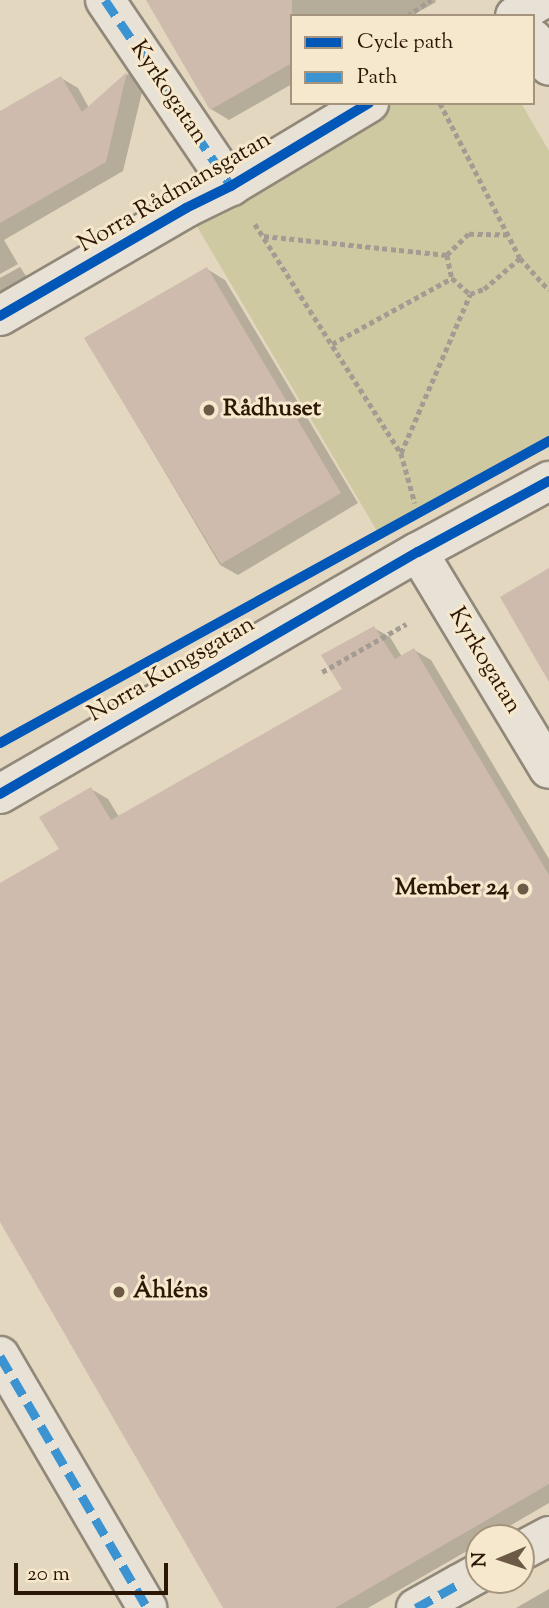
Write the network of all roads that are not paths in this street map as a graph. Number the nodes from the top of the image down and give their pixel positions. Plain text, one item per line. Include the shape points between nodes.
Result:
1 (105, 0) edge
2 (535, 38) edge
3 (549, 66) edge
4 (366, 105) edge
5 (231, 186) junction
6 (0, 316) edge
7 (549, 481) edge
8 (418, 552) junction
9 (549, 769) edge
10 (0, 794) edge
11 (0, 1356) edge
12 (465, 1581) edge
13 (147, 1608) edge
14 (416, 1608) edge

1 - 5 street, Kyrkogatan
2 - 3 street
4 - 5 street, Norra Rådmansgatan
5 - 6 street, Norra Rådmansgatan
7 - 8 street, Norra Kungsgatan
8 - 9 street, Kyrkogatan
8 - 10 street, Norra Kungsgatan
11 - 13 street
12 - 14 street

